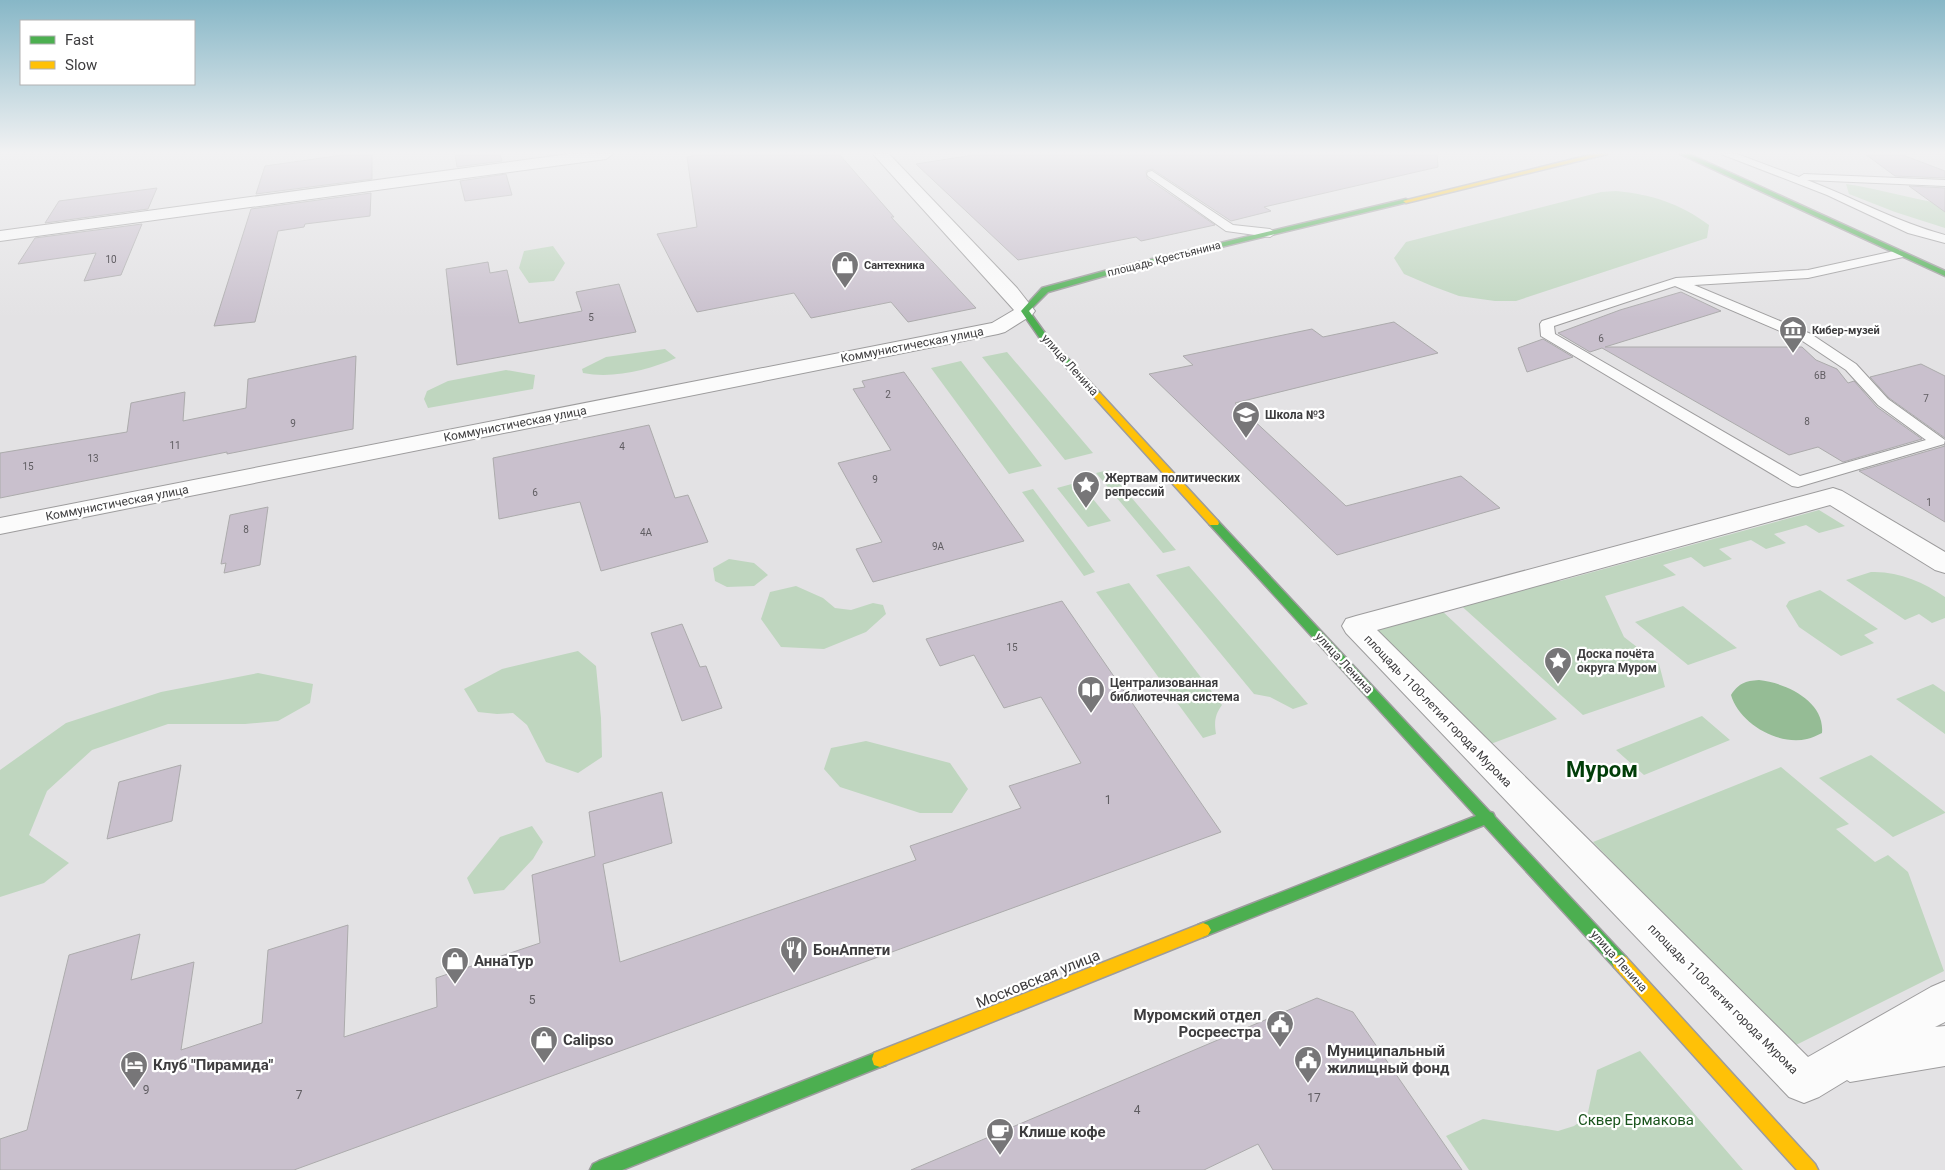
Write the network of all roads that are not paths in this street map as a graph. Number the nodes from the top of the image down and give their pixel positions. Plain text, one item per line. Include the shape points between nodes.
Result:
1 (202, 209) edge
2 (931, 209) edge
3 (1202, 209) edge
4 (1373, 209) edge
5 (1801, 209) edge
6 (1865, 209) edge
7 (1270, 233) junction
8 (0, 236) edge
9 (1945, 239) edge
10 (1899, 254) junction
11 (1945, 274) edge
12 (1676, 282) junction
13 (1025, 311) junction
14 (0, 526) edge
15 (1945, 564) edge
16 (1488, 817) junction
17 (1945, 1000) edge
18 (1945, 1046) edge
19 (1820, 1066) junction
20 (599, 1170) edge
21 (1809, 1170) edge

1 - 8 street
2 - 13 street, улица Ленина
3 - 7 lane via 1230,228
4 - 7 street, площадь Крестьянина
5 - 10 street
6 - 9 lane via 1912,230
7 - 13 street, площадь Крестьянина via 1045,290
10 - 11 street
10 - 12 lane via 1808,274
12 - 12 lane via 1547,324 1548,336 1798,482 1938,441 1883,402 1851,367 1806,337
13 - 14 street, Коммунистическая улица via 998,328
13 - 16 street, улица Ленина via 1044,338
15 - 19 street, площадь 1100-летия города Мурома via 1833,496 1356,626 1804,1082
16 - 20 street, Московская улица
16 - 21 street, улица Ленина
17 - 19 street, площадь 1100-летия города Мурома
18 - 19 street

